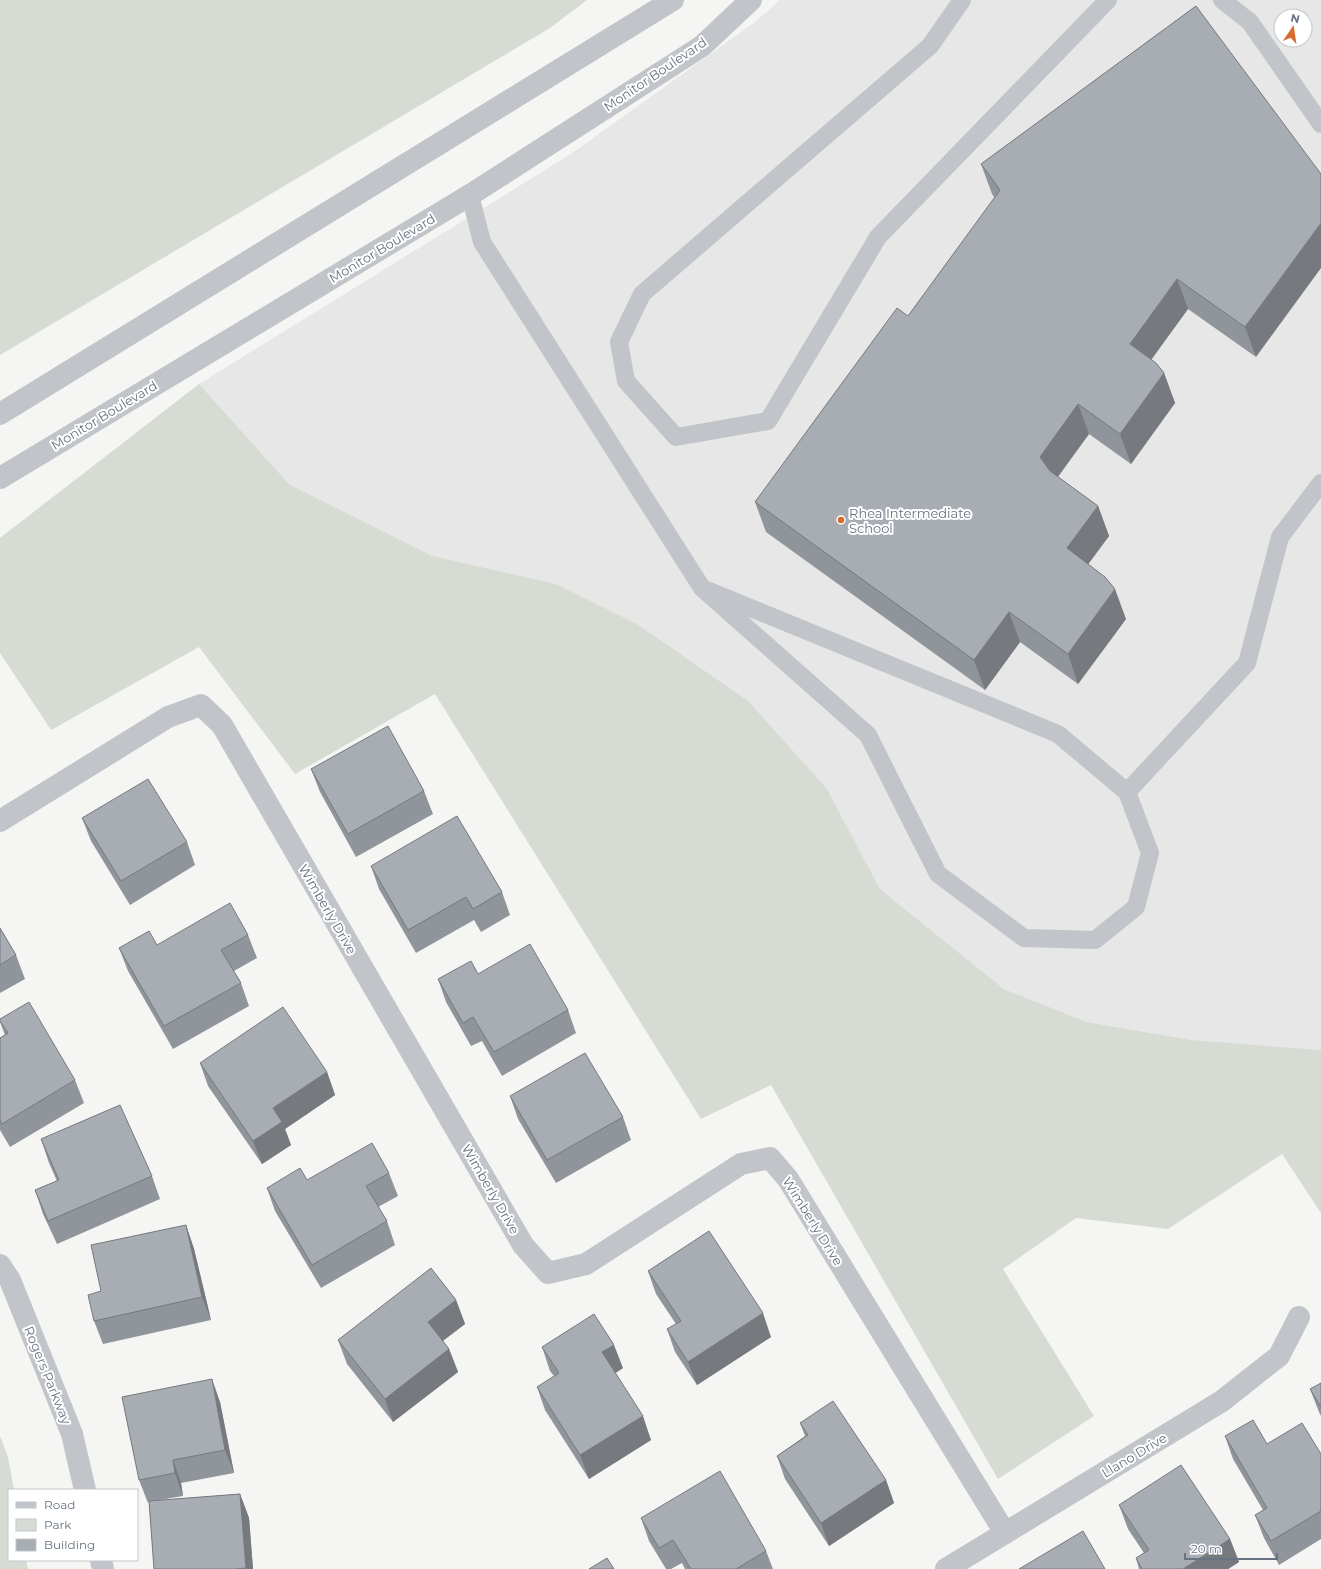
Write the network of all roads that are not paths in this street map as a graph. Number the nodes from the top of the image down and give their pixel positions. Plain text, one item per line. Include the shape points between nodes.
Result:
1 (673, 0) edge
2 (752, 0) edge
3 (962, 0) edge
4 (1108, 0) edge
5 (1222, 0) edge
6 (1321, 124) edge
7 (470, 195) junction
8 (0, 414) edge
9 (0, 478) edge
10 (1321, 483) edge
11 (702, 588) junction
12 (1127, 792) junction
13 (0, 821) edge
14 (0, 1265) edge
15 (1299, 1317) dead end
16 (85, 1489) edge
17 (1005, 1533) junction
18 (946, 1569) edge

1 - 8 street
2 - 7 street, Monitor Boulevard via 702,46
3 - 4 lane via 930,46 642,294 619,342 626,381 676,437 768,421 878,237
5 - 6 lane via 1250,22
7 - 9 street, Monitor Boulevard
7 - 11 lane via 482,242
10 - 12 lane via 1280,537 1247,663
11 - 12 lane via 1058,734
11 - 12 lane via 868,735 938,874 1024,938 1095,940 1136,907 1150,853
13 - 17 street, Wimberly Drive via 168,717 201,705 222,725 523,1245 548,1273 586,1264 741,1164 770,1158 788,1179
14 - 16 street, Rogers Parkway via 10,1280 72,1434
15 - 17 street, Llano Drive via 1279,1356 1222,1401
17 - 18 street, Llano Drive

